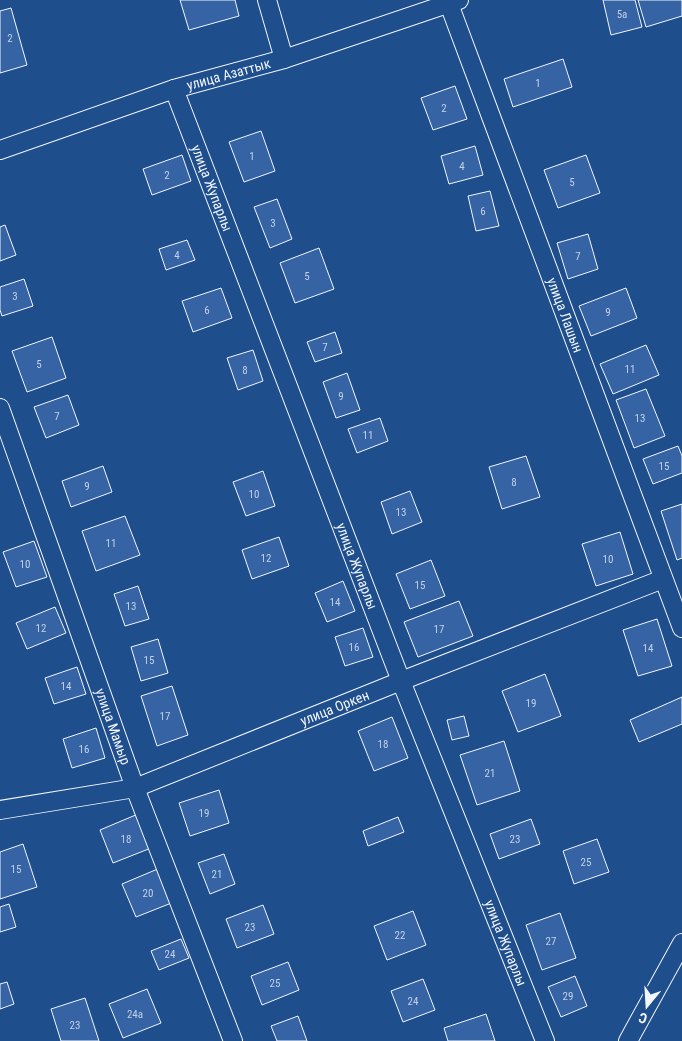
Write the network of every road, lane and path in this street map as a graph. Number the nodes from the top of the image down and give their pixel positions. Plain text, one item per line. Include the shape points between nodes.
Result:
1 (266, 0) edge
2 (454, 2) edge
3 (284, 59) junction
4 (174, 89) junction
5 (0, 150) edge
6 (0, 408) edge
7 (663, 579) junction
8 (682, 628) edge
9 (401, 681) junction
10 (135, 788) junction
11 (0, 810) edge
12 (682, 943) edge
13 (233, 1041) edge
14 (545, 1041) edge
15 (628, 1041) edge

1 - 3 street
2 - 3 street, улица Азаттык
2 - 7 street, улица Лашын
3 - 4 street, улица Азаттык
4 - 5 street, улица Азаттык
4 - 9 street, улица Жупарлы
6 - 10 street, улица Мамыр
7 - 8 street, улица Лашын
7 - 9 street, улица Оркен
9 - 10 street, улица Оркен
9 - 14 street, улица Жупарлы
10 - 11 street, улица Оркен
10 - 13 street, улица Мамыр
12 - 15 street

